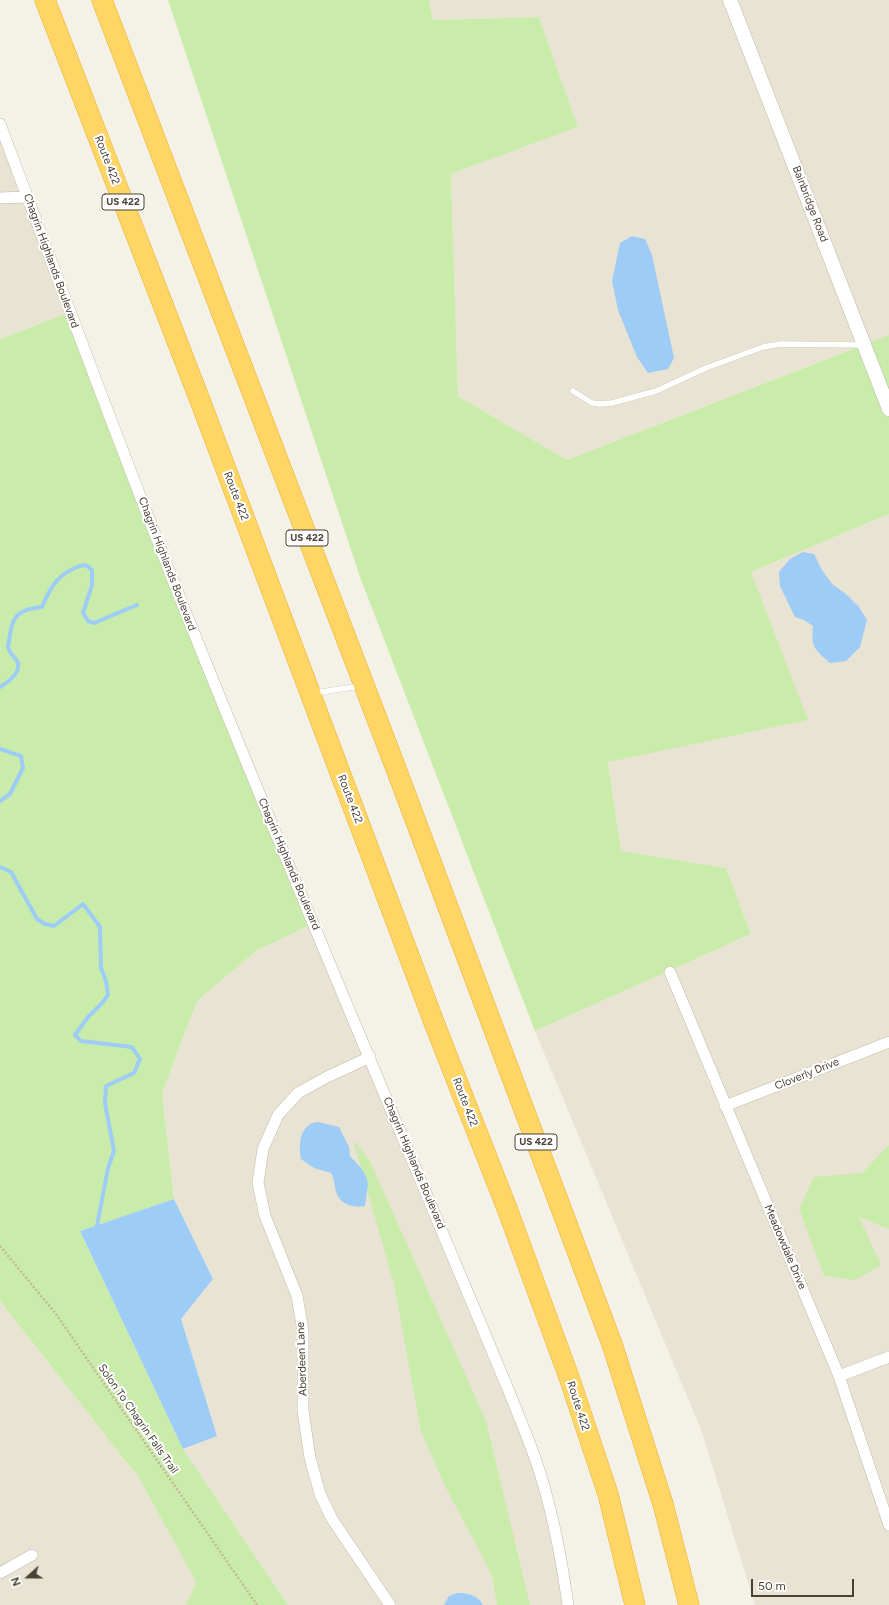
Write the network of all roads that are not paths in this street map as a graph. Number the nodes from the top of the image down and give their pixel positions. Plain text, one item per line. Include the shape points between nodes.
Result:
1 (45, 0) edge
2 (102, 0) edge
3 (730, 0) edge
4 (0, 124) edge
5 (27, 197) junction
6 (0, 198) edge
7 (864, 345) junction
8 (573, 391) dead end
9 (889, 409) edge
10 (363, 685) junction
11 (310, 693) junction
12 (670, 972) dead end
13 (889, 1042) edge
14 (370, 1057) junction
15 (725, 1106) junction
16 (889, 1357) edge
17 (839, 1376) junction
18 (889, 1525) edge
19 (32, 1555) dead end
20 (0, 1573) edge
21 (390, 1605) edge
22 (568, 1605) edge
23 (635, 1605) edge
24 (689, 1605) edge

1 - 11 highway, Route 422 / US 422
2 - 10 highway, US 422
3 - 7 street, Bainbridge Road
4 - 5 street, Chagrin Highlands Boulevard
5 - 6 street
5 - 14 street, Chagrin Highlands Boulevard via 187,616
7 - 8 lane via 780,344 763,347 706,368 656,391 612,403 592,403
7 - 9 street, Bainbridge Road
10 - 11 lane
10 - 24 highway, US 422 via 612,1344 663,1504
11 - 23 highway, Route 422 / US 422 via 570,1380 608,1494
12 - 15 street, Meadowdale Drive
13 - 15 street, Cloverly Drive
14 - 21 street, Aberdeen Lane via 298,1094 278,1115 262,1149 258,1183 265,1216 298,1296 303,1331 303,1411 310,1458 320,1494 332,1519
14 - 22 street, Chagrin Highlands Boulevard via 535,1459 553,1520
15 - 17 street, Meadowdale Drive
16 - 17 street
17 - 18 street, Meadowdale Drive
19 - 20 street

